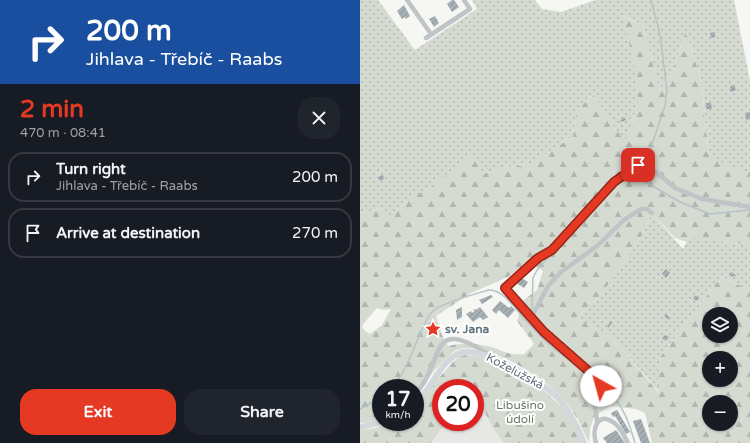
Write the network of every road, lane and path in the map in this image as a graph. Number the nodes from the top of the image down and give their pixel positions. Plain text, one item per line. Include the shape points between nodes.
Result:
1 (407, 0) edge
2 (464, 0) edge
3 (431, 34) junction
4 (426, 38) dead end
5 (750, 207) edge
6 (652, 213) dead end
7 (531, 318) junction
8 (497, 360) junction
9 (424, 381) edge
10 (424, 393) edge
11 (597, 422) junction
12 (372, 424) edge
13 (360, 427) edge
14 (584, 443) edge
15 (596, 443) edge
16 (628, 443) edge

1 - 3 street
2 - 3 street via 473,8
3 - 4 street
5 - 7 street via 702,199 675,188 656,172 638,165 614,182 552,250 538,258 505,288
6 - 7 street via 647,209 641,209 624,220 597,246 561,272 548,286
7 - 11 street via 557,345 601,382 595,400
8 - 9 street via 475,346 453,338 441,346
8 - 10 main road, Koželužská via 477,352 459,353 444,366
8 - 14 main road, Koželužská via 552,393 567,410
11 - 15 street via 594,430
11 - 16 street via 613,421
12 - 13 main road

